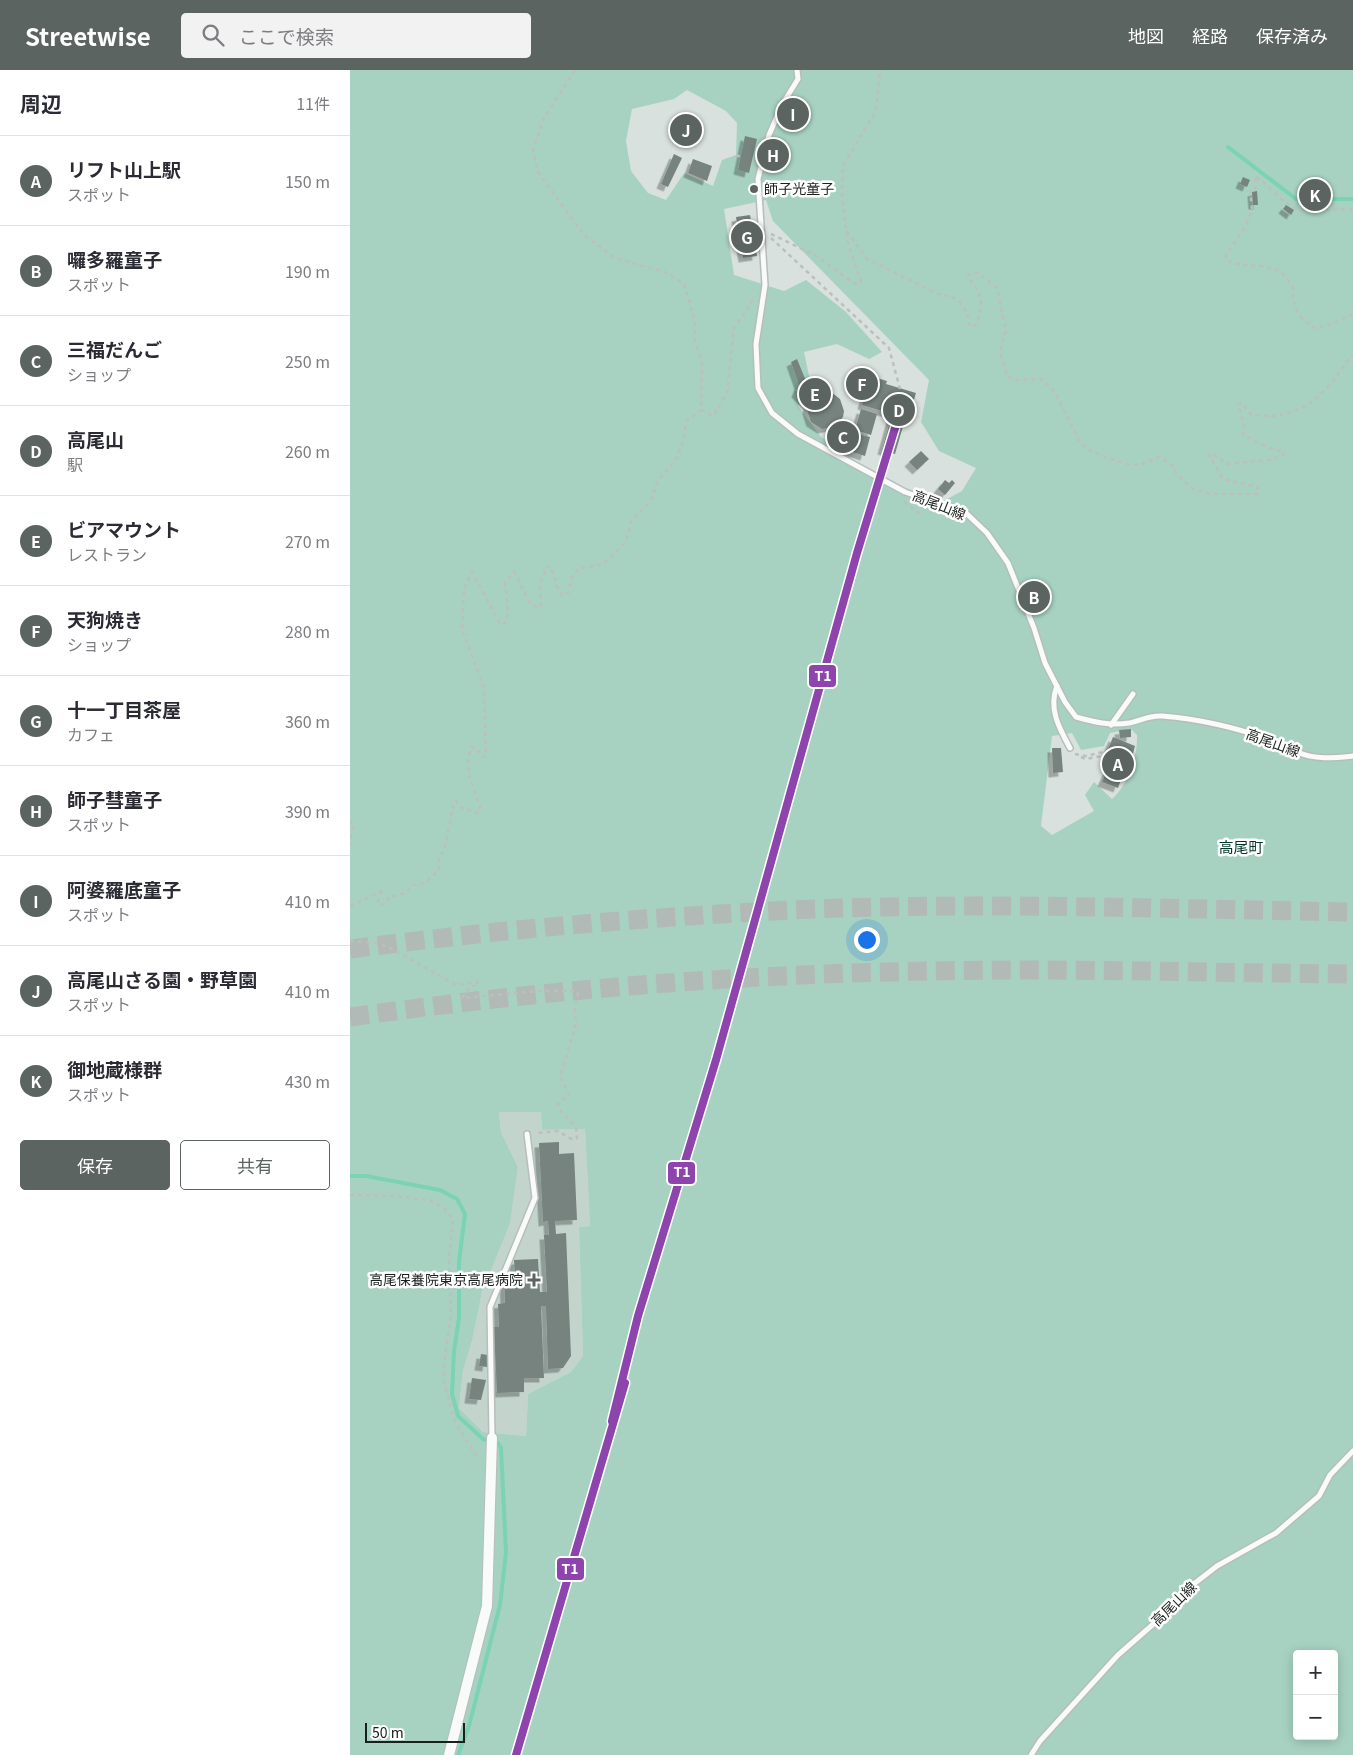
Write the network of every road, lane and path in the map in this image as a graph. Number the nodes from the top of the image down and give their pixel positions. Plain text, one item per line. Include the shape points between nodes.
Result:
1 (575, 70) edge
2 (797, 70) edge
3 (880, 70) edge
4 (736, 156) dead end
5 (741, 157) dead end
6 (1353, 210) edge
7 (763, 230) junction
8 (847, 231) junction
9 (748, 309) dead end
10 (1353, 314) edge
11 (1353, 355) edge
12 (900, 388) dead end
13 (701, 410) junction
14 (901, 500) dead end
15 (923, 516) dead end
16 (1057, 686) junction
17 (1133, 694) dead end
18 (1111, 725) junction
19 (1070, 748) dead end
20 (1353, 756) edge
21 (1079, 757) dead end
22 (1086, 758) junction
23 (1115, 762) dead end
24 (1122, 764) dead end
25 (350, 820) edge
26 (350, 845) edge
27 (350, 906) edge
28 (350, 941) edge
29 (527, 1134) joint
30 (350, 1195) edge
31 (492, 1438) joint
32 (1353, 1451) edge
33 (490, 1480) junction
34 (449, 1755) edge
35 (1031, 1755) edge

1 - 13 path via 543,120 533,150 538,172 584,234 600,247 615,258 668,272 684,284 702,362
2 - 7 lane, 高尾山線 via 798,79 769,135 758,179
3 - 8 path via 876,111 843,166 842,196
4 - 5 path
6 - 10 path via 1312,211 1288,204 1255,176 1256,188 1250,189 1252,210 1226,260 1234,265 1268,267 1281,272 1293,287 1298,315 1314,328
7 - 8 path via 815,255 855,284 861,282
7 - 12 path via 890,348
7 - 16 lane, 高尾山線 via 765,285 756,344 758,388 772,413 798,434 905,492 966,513 973,519 1008,564 1045,664
8 - 11 path via 867,259 960,302 970,327 976,325 982,300 968,275 978,273 997,288 1006,330 1000,352 1008,377 1016,380 1042,379 1054,390 1080,442 1089,450 1131,465 1159,457 1172,465 1178,476 1194,489 1211,494 1257,494 1259,491 1257,487 1223,479 1209,455 1211,453 1228,464 1270,460 1284,452 1243,434 1238,404 1242,403 1250,414 1269,418 1298,411 1329,386
9 - 13 path via 734,328 727,393 713,416
13 - 27 path via 686,421 684,440 676,459 657,482 651,501 632,520 625,543 603,564 578,569 568,593 562,595 554,586 553,570 547,567 540,584 541,605 537,608 529,602 514,571 505,583 508,610 506,622 501,624 472,572 464,589 462,630 484,687 486,755 471,747 468,759 473,790 481,810 476,813 454,802 444,851 439,856 439,869 426,883 413,885 406,893 389,897 385,904 380,905 378,901 382,891
14 - 15 path
16 - 18 lane, 高尾山線 via 1076,717
16 - 19 lane via 1052,701 1056,720
17 - 18 lane
18 - 20 lane, 高尾山線 via 1160,716 1279,742 1295,752 1318,759
21 - 22 path
22 - 23 path via 1106,755 1116,759
22 - 24 path via 1107,751 1124,759
25 - 26 path via 353,824
28 - 29 path via 388,947 456,985 477,982 478,986 471,986 462,998 576,991 576,1024 560,1077 569,1094 558,1104 576,1127 577,1138 573,1140 558,1131
29 - 31 lane via 535,1198 490,1307
30 - 33 path via 432,1201 453,1219 448,1260 451,1316 444,1383 455,1422
31 - 33 street
32 - 35 lane, 高尾山線 via 1330,1475 1319,1496 1276,1533 1217,1566 1177,1597 1158,1620 1113,1661
33 - 34 street via 487,1606

